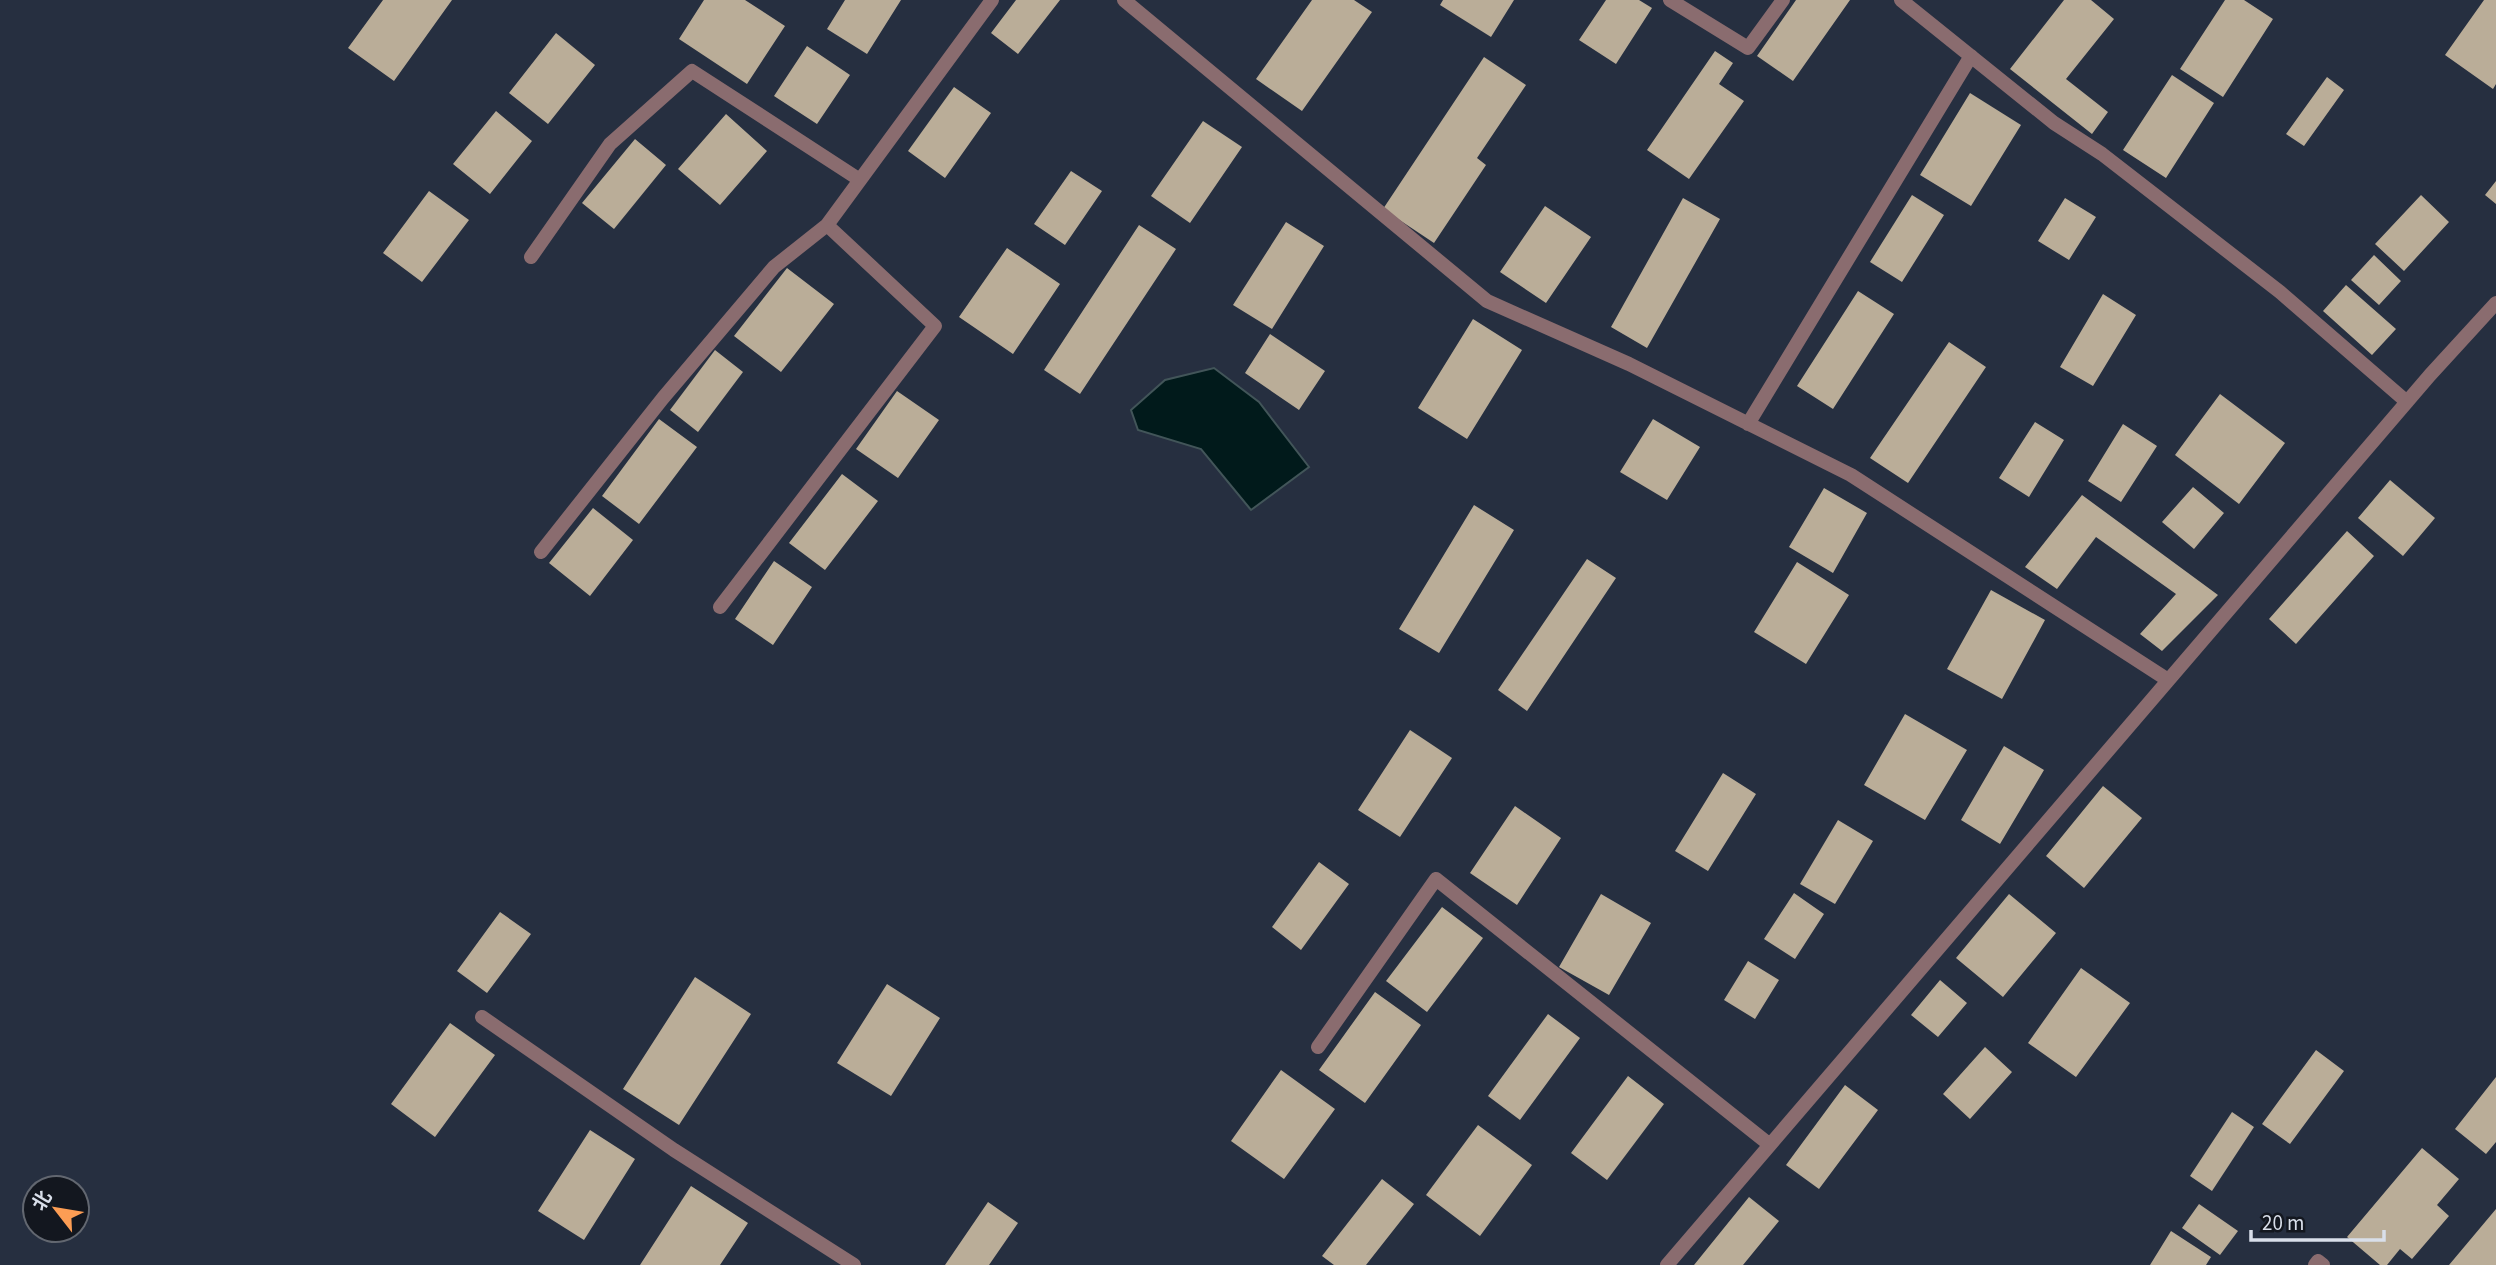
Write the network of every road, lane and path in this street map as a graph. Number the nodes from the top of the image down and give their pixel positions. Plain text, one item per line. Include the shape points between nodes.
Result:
1 (992, 0) edge
2 (1124, 0) edge
3 (1670, 0) edge
4 (1783, 0) edge
5 (1900, 0) edge
6 (1971, 56) junction
7 (860, 180) junction
8 (827, 225) junction
9 (531, 257) dead end
10 (2496, 303) edge
11 (2407, 402) junction
12 (1748, 424) junction
13 (541, 552) dead end
14 (720, 607) dead end
15 (2168, 680) junction
16 (482, 1017) dead end
17 (1318, 1047) dead end
18 (1770, 1145) junction
19 (854, 1265) edge
20 (1667, 1265) edge
21 (2315, 1265) edge
22 (2323, 1265) edge

1 - 7 street
2 - 12 street via 1487,301 1629,364
3 - 4 street via 1748,48
5 - 6 street
6 - 11 street via 2280,292
6 - 12 street
7 - 8 street
7 - 9 street via 692,71 610,144
8 - 13 street via 774,267
8 - 14 street via 936,326
10 - 11 street
11 - 15 street
12 - 15 street via 1851,475
15 - 18 street
16 - 19 street via 674,1150
17 - 18 street via 1436,879
18 - 20 street
21 - 22 street via 2318,1261

